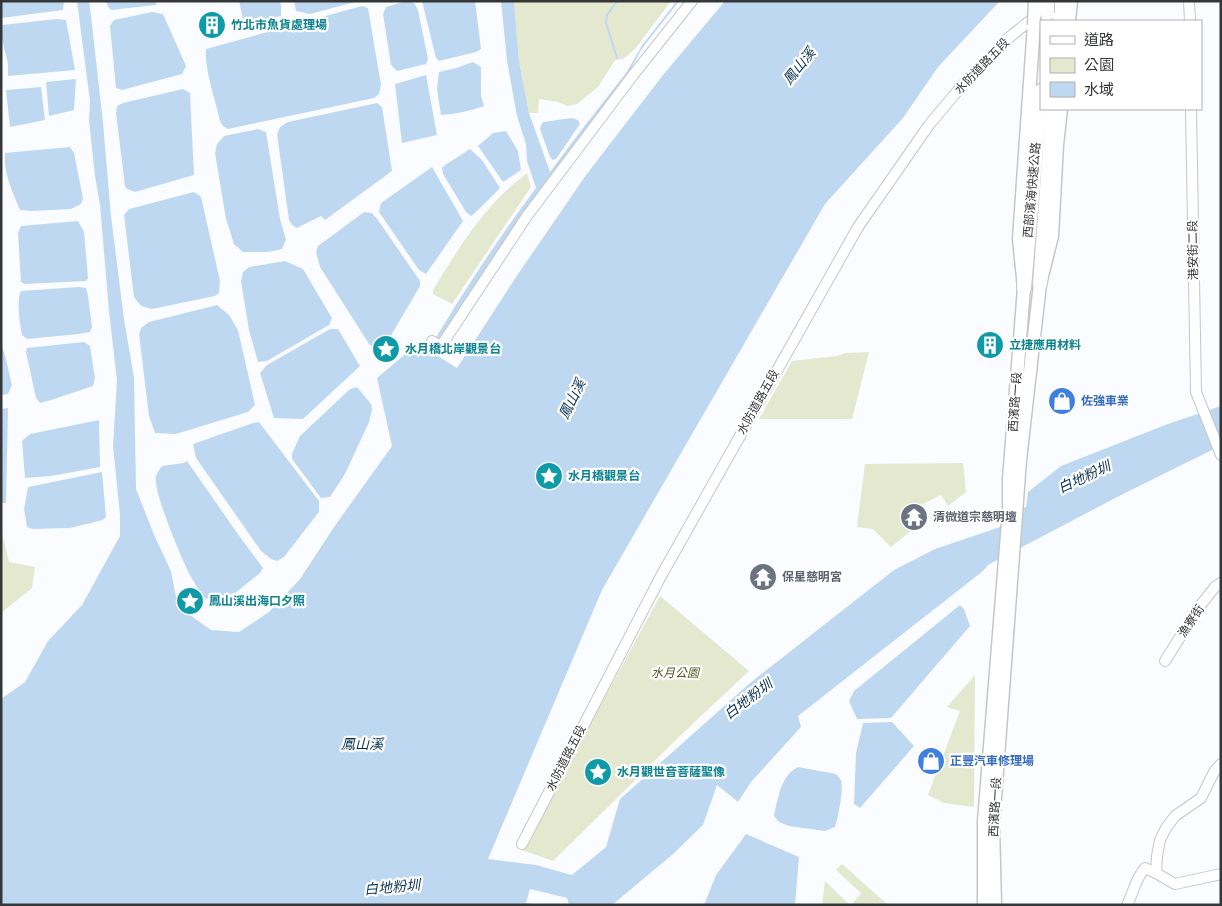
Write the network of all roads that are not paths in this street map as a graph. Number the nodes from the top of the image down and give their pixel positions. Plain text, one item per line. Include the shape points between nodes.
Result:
1 (692, 1) edge
2 (1035, 1) edge
3 (1190, 1) edge
4 (1053, 10) edge
5 (1068, 20) edge
6 (1190, 20) edge
7 (1040, 98) edge
8 (1040, 103) edge
9 (1052, 110) edge
10 (1061, 110) edge
11 (1191, 110) edge
12 (1040, 284) junction
13 (1024, 288) junction
14 (432, 341) dead end
15 (1221, 455) edge
16 (1013, 509) junction
17 (1221, 583) edge
18 (1164, 661) dead end
19 (1221, 764) edge
20 (522, 844) dead end
21 (1156, 873) junction
22 (1221, 874) edge
23 (984, 905) edge
24 (995, 905) edge
25 (1127, 905) edge

1 - 14 street via 527,216 441,346
2 - 4 main road, bridge
3 - 6 street
4 - 5 main road
4 - 20 street, 水防道路五段 via 1006,40 960,88 929,125 858,227 661,576
7 - 13 main road, 西濱路一段 via 1019,239
8 - 13 highway, 西部濱海快速公路
9 - 12 highway, 西部濱海快速公路
10 - 12 main road, 西濱路一段 via 1052,236
11 - 15 street, 港安街二段 via 1196,392
12 - 16 main road, 西濱路一段
13 - 16 main road, 西濱路一段 via 1009,479
16 - 23 main road, 西濱路一段 via 1002,576 984,821
16 - 24 main road, 西濱路一段 via 1014,560 993,825
17 - 18 street, 漁寮街 via 1199,607
19 - 21 street via 1201,798 1175,816 1166,828 1160,840
21 - 22 street via 1175,884
21 - 25 street via 1145,868

